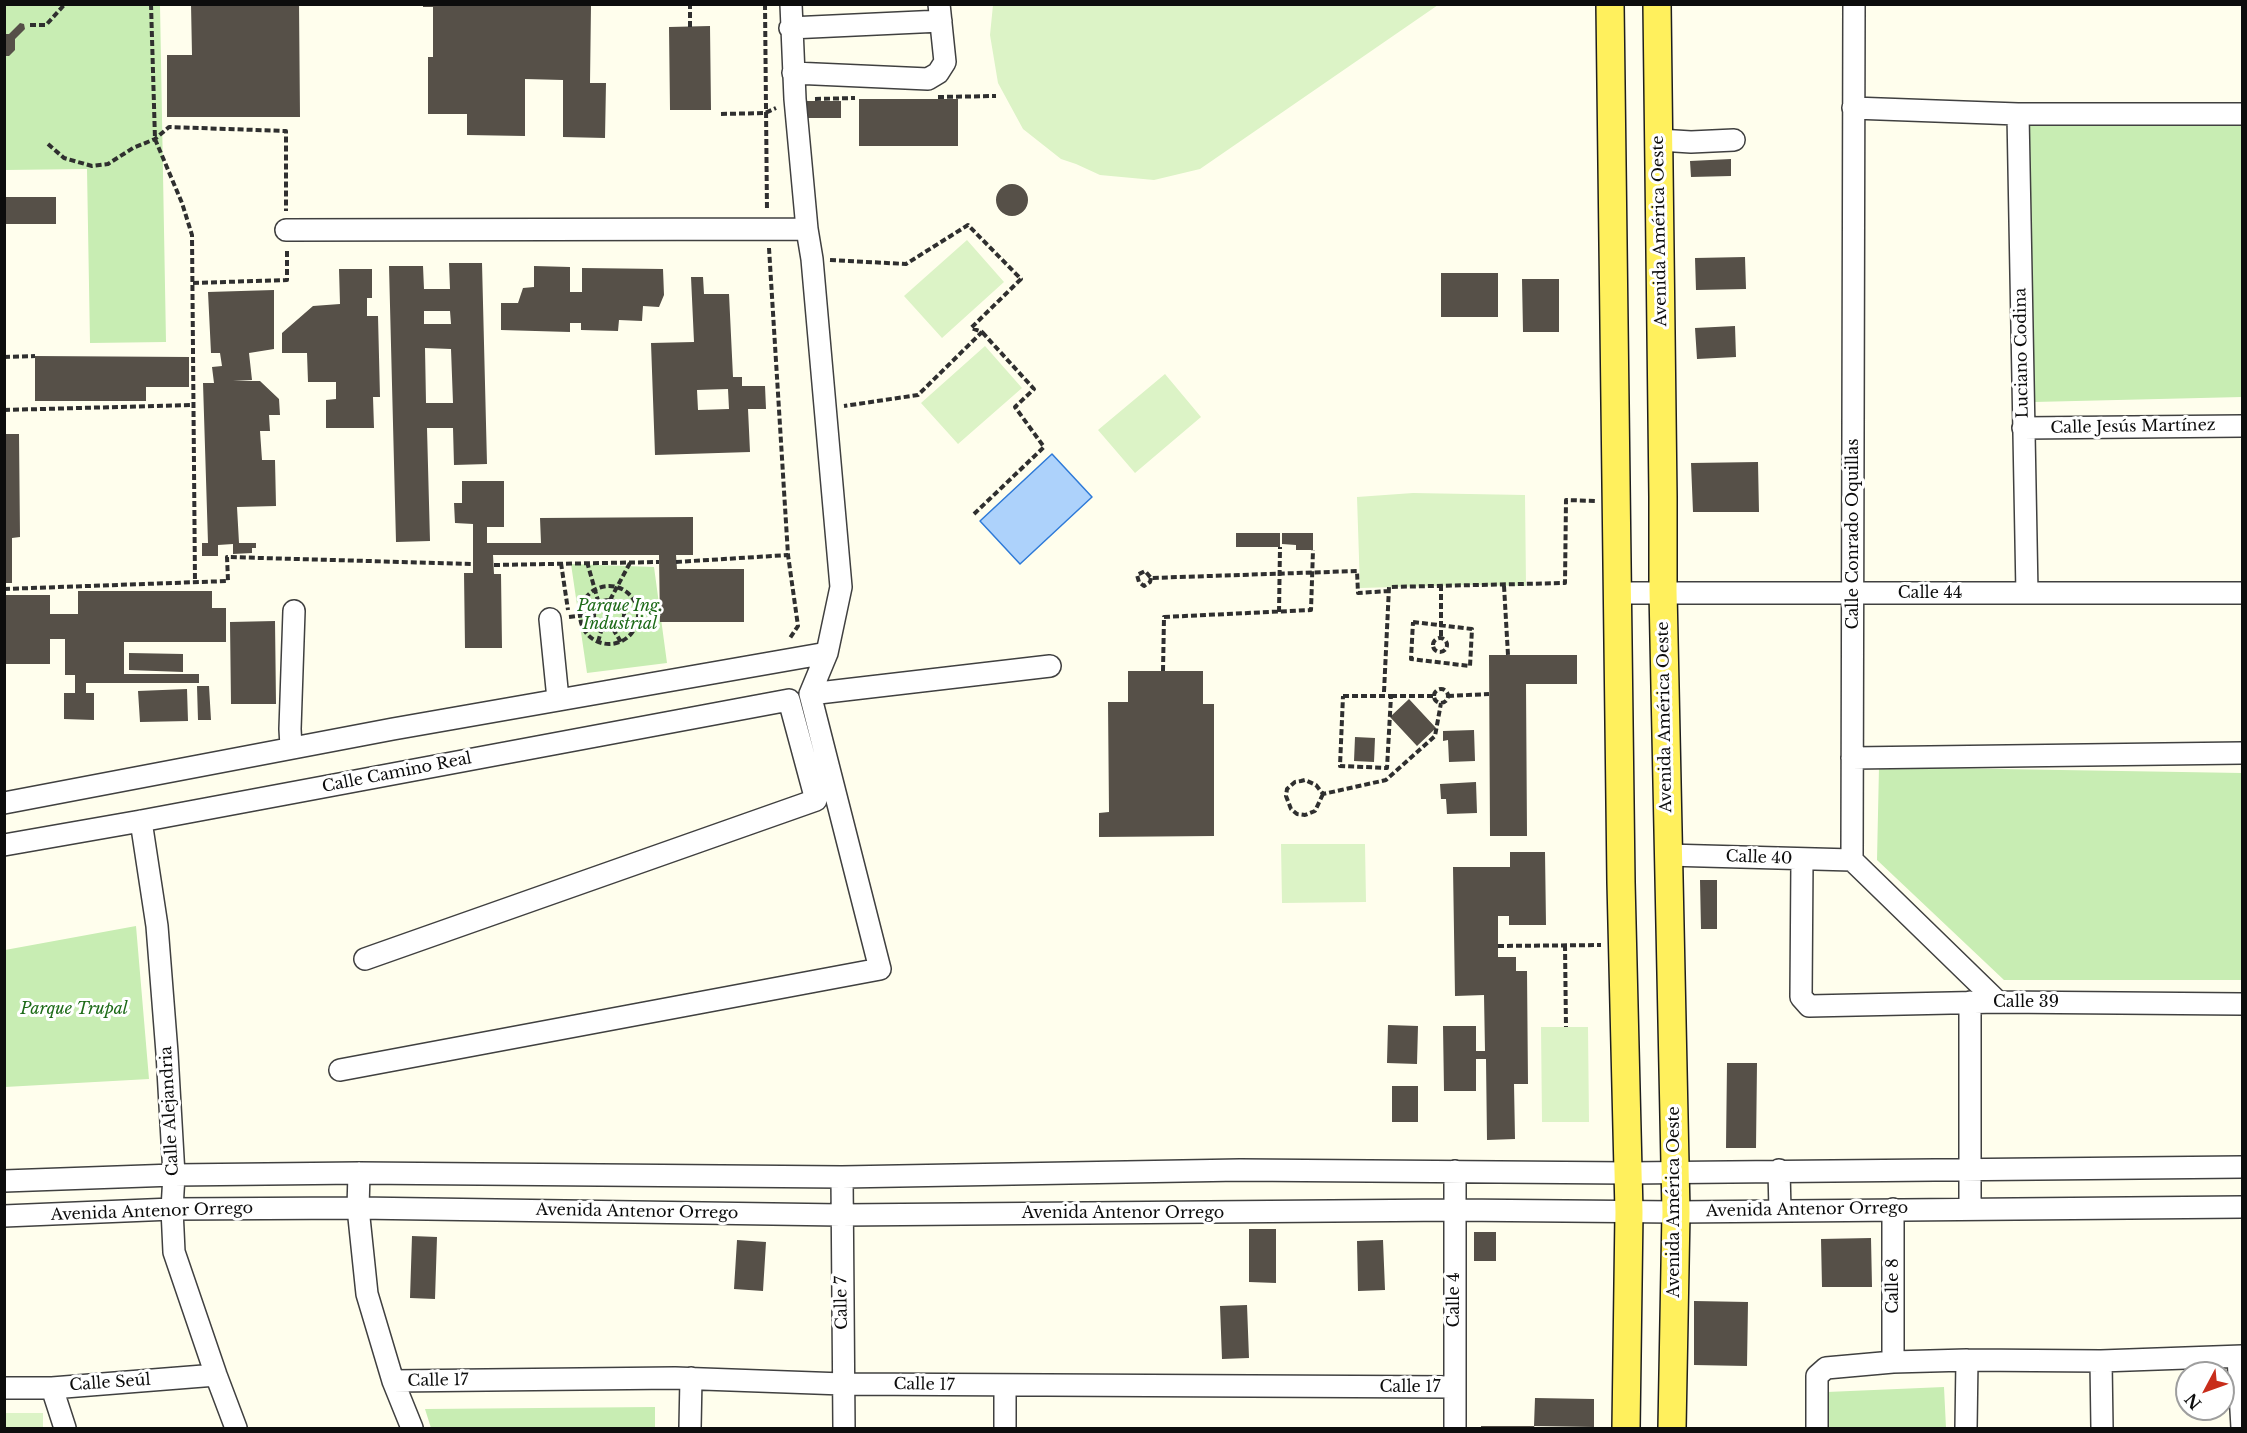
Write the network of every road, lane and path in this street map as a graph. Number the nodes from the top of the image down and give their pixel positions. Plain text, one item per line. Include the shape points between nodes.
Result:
1 (65, 4) edge
2 (151, 4) edge
3 (690, 4) edge
4 (765, 4) edge
5 (791, 4) edge
6 (1610, 4) edge
7 (1657, 4) edge
8 (1854, 4) edge
9 (940, 13) edge
10 (30, 25) dead end
11 (690, 27) dead end
12 (790, 28) junction
13 (793, 72) junction
14 (795, 99) junction
15 (1853, 108) junction
16 (765, 113) junction
17 (721, 114) dead end
18 (2018, 114) junction
19 (2242, 114) edge
20 (285, 131) dead end
21 (155, 139) junction
22 (1659, 140) junction
23 (1734, 140) dead end
24 (48, 144) dead end
25 (768, 228) junction
26 (807, 229) junction
27 (286, 230) dead end
28 (812, 259) junction
29 (982, 332) junction
30 (35, 356) dead end
31 (4, 357) edge
32 (193, 405) junction
33 (825, 408) junction
34 (4, 410) edge
35 (2242, 426) edge
36 (2024, 428) junction
37 (1617, 500) junction
38 (974, 514) dead end
39 (1280, 547) dead end
40 (1313, 550) dead end
41 (788, 555) junction
42 (631, 561) junction
43 (587, 562) junction
44 (659, 562) dead end
45 (676, 562) dead end
46 (561, 563) junction
47 (473, 564) dead end
48 (494, 565) dead end
49 (1312, 572) junction
50 (1280, 573) junction
51 (1151, 578) dead end
52 (195, 582) junction
53 (1440, 585) junction
54 (1504, 586) junction
55 (617, 587) junction
56 (4, 589) edge
57 (595, 590) junction
58 (1389, 591) junction
59 (1662, 591) junction
60 (1852, 592) junction
61 (1617, 593) junction
62 (2028, 593) junction
63 (2242, 593) edge
64 (610, 600) junction
65 (599, 604) junction
66 (650, 608) dead end
67 (638, 609) junction
68 (294, 611) dead end
69 (623, 611) junction
70 (1279, 612) junction
71 (594, 614) junction
72 (580, 616) junction
73 (550, 619) dead end
74 (1441, 625) junction
75 (602, 628) junction
76 (614, 629) junction
77 (1441, 638) dead end
78 (598, 642) junction
79 (621, 642) junction
80 (786, 643) dead end
81 (827, 653) junction
82 (1508, 655) dead end
83 (1050, 666) dead end
84 (1163, 671) dead end
85 (1384, 692) dead end
86 (810, 694) junction
87 (1489, 694) dead end
88 (1391, 696) junction
89 (1434, 696) junction
90 (1448, 696) junction
91 (558, 699) junction
92 (1442, 703) junction
93 (291, 747) junction
94 (2242, 753) edge
95 (1852, 758) junction
96 (1323, 794) junction
97 (4, 803) edge
98 (141, 821) junction
99 (4, 844) edge
100 (1667, 855) junction
101 (1802, 859) junction
102 (1852, 860) junction
103 (1565, 945) junction
104 (1623, 945) junction
105 (1498, 946) dead end
106 (364, 959) dead end
107 (1971, 1002) junction
108 (1998, 1002) junction
109 (2242, 1004) edge
110 (1566, 1027) dead end
111 (340, 1070) dead end
112 (2242, 1167) edge
113 (1971, 1168) junction
114 (1779, 1170) junction
115 (1455, 1172) junction
116 (1674, 1172) junction
117 (359, 1173) junction
118 (1628, 1173) junction
119 (174, 1175) junction
120 (842, 1177) junction
121 (4, 1182) edge
122 (358, 1208) junction
123 (2242, 1208) edge
124 (172, 1209) junction
125 (1893, 1209) junction
126 (1970, 1209) junction
127 (1454, 1210) junction
128 (1780, 1211) junction
129 (1629, 1212) junction
130 (1676, 1212) junction
131 (841, 1215) junction
132 (4, 1216) edge
133 (2240, 1357) edge
134 (1967, 1360) junction
135 (2101, 1361) junction
136 (1893, 1362) junction
137 (216, 1376) junction
138 (691, 1378) junction
139 (393, 1381) junction
140 (843, 1384) junction
141 (1005, 1386) junction
142 (1455, 1387) junction
143 (4, 1388) edge
144 (52, 1388) junction
145 (65, 1428) edge
146 (236, 1428) edge
147 (412, 1428) edge
148 (690, 1428) edge
149 (843, 1428) edge
150 (1005, 1428) edge
151 (1455, 1428) edge
152 (1626, 1428) edge
153 (1672, 1428) edge
154 (1817, 1428) edge
155 (1966, 1428) edge
156 (2102, 1428) edge
157 (2242, 1428) edge

1 - 10 path via 46,25
2 - 21 path
3 - 11 path
4 - 16 path
5 - 12 street
6 - 37 main road
7 - 22 main road, Avenida América Oeste
8 - 15 street, Calle Conrado Oquillas
9 - 12 street
9 - 13 street via 945,62 928,79
12 - 13 street
13 - 14 street
14 - 16 path
14 - 26 street
15 - 18 street
15 - 60 street, Calle Conrado Oquillas
16 - 17 path
16 - 25 path
18 - 19 street
18 - 36 street, Luciano Codina
20 - 21 path via 169,126
21 - 24 path via 108,164 92,166 64,158
21 - 32 path via 192,235
22 - 23 street
22 - 59 main road, Avenida América Oeste
25 - 26 street
25 - 27 street
25 - 41 path
26 - 28 street
28 - 29 path via 906,264 968,225 1021,279 971,328
28 - 33 street
29 - 33 path via 918,395
29 - 38 path via 1034,389 1015,407 1044,447
30 - 31 path
32 - 34 path
32 - 52 path
33 - 81 street via 841,587
35 - 36 street, Calle Jesús Martínez
36 - 62 street, Luciano Codina
37 - 54 path via 1566,500 1565,583
37 - 61 main road
39 - 50 path
40 - 49 path
41 - 45 path
41 - 80 path via 798,626
42 - 43 path
42 - 44 path
42 - 55 path
43 - 46 path
43 - 57 path
46 - 48 path
46 - 72 path via 569,618
47 - 52 path via 227,557 228,580
49 - 50 path
49 - 58 path via 1357,571 1359,593
49 - 70 path via 1311,610
50 - 51 path
50 - 70 path
52 - 56 path
53 - 54 path
53 - 58 path via 1389,587
53 - 74 path
54 - 82 path
55 - 57 path
55 - 64 path
55 - 67 path via 631,596
57 - 65 path
57 - 72 path via 583,602
58 - 85 path
59 - 60 street, Calle 44
59 - 61 street, Calle 44
59 - 100 main road, Avenida América Oeste
60 - 62 street, Calle 44
60 - 95 street, Calle Conrado Oquillas
61 - 104 main road
62 - 63 street, Calle 44
64 - 65 path
64 - 69 path
65 - 71 path
66 - 67 path
67 - 69 path
67 - 79 path via 637,625
68 - 93 street
69 - 76 path via 622,622
70 - 84 path via 1164,617
71 - 72 path
71 - 75 path
72 - 78 path via 585,632
73 - 91 street
74 - 74 path via 1413,622 1411,659 1470,666 1472,629
74 - 77 path
75 - 76 path
75 - 78 path
76 - 79 path
78 - 79 path
81 - 86 street
81 - 91 street
83 - 86 street
86 - 111 street via 880,969
87 - 90 path
88 - 88 path via 1343,696 1340,766 1388,768
88 - 89 path
89 - 90 path via 1439,689
89 - 92 path via 1437,703
90 - 92 path
91 - 93 street
92 - 96 path via 1435,736 1386,780
93 - 97 street
94 - 95 street
95 - 102 street, Calle Conrado Oquillas
96 - 96 path via 1305,780 1295,782 1286,796 1291,809 1305,815 1316,811
98 - 99 street, Calle Camino Real
98 - 106 street, Calle Camino Real via 789,700 816,800
98 - 119 street, Calle Alejandria via 157,927
100 - 101 street, Calle 40
100 - 116 main road, Avenida América Oeste
101 - 102 street, Calle 40
101 - 107 street, Calle 39 via 1801,997 1809,1006
102 - 108 street
103 - 104 path
103 - 105 path
103 - 110 path
104 - 118 main road
107 - 108 street, Calle 39
107 - 113 street
108 - 109 street, Calle 39
112 - 113 street, Avenida Antenor Orrego
113 - 114 street, Avenida Antenor Orrego
113 - 126 street
114 - 116 street, Avenida Antenor Orrego
114 - 128 street
115 - 118 street, Avenida Antenor Orrego
115 - 120 street, Avenida Antenor Orrego via 1240,1170
115 - 127 street, Calle 4
116 - 118 street, Avenida Antenor Orrego
116 - 130 main road, Avenida América Oeste
117 - 119 street, Avenida Antenor Orrego
117 - 120 street, Avenida Antenor Orrego
117 - 122 street
118 - 129 main road
119 - 121 street, Avenida Antenor Orrego
119 - 124 street, Calle Alejandria
120 - 131 street, Calle 7
122 - 124 street, Avenida Antenor Orrego
122 - 131 street, Avenida Antenor Orrego
122 - 139 street via 367,1294
123 - 126 street, Avenida Antenor Orrego
124 - 132 street, Avenida Antenor Orrego
124 - 137 street, Calle Alejandria via 174,1252
125 - 126 street, Avenida Antenor Orrego
125 - 128 street, Avenida Antenor Orrego
125 - 136 street, Calle 8
127 - 129 street, Avenida Antenor Orrego
127 - 131 street, Avenida Antenor Orrego
127 - 142 street, Calle 4
128 - 130 street, Avenida Antenor Orrego
129 - 130 street, Avenida Antenor Orrego
129 - 152 main road
130 - 153 main road, Avenida América Oeste
131 - 140 street, Calle 7
133 - 135 street
133 - 157 street
134 - 135 street
134 - 136 street
134 - 155 street
135 - 156 street
136 - 154 street via 1826,1368 1817,1376
137 - 144 street, Calle Seúl
137 - 146 street, Calle Alejandria
138 - 139 street, Calle 17
138 - 140 street, Calle 17
138 - 148 street
139 - 147 street
140 - 141 street, Calle 17
140 - 149 street, Calle 7
141 - 142 street, Calle 17
141 - 150 street
142 - 151 street, Calle 4
143 - 144 street, Calle Seúl
144 - 145 street

